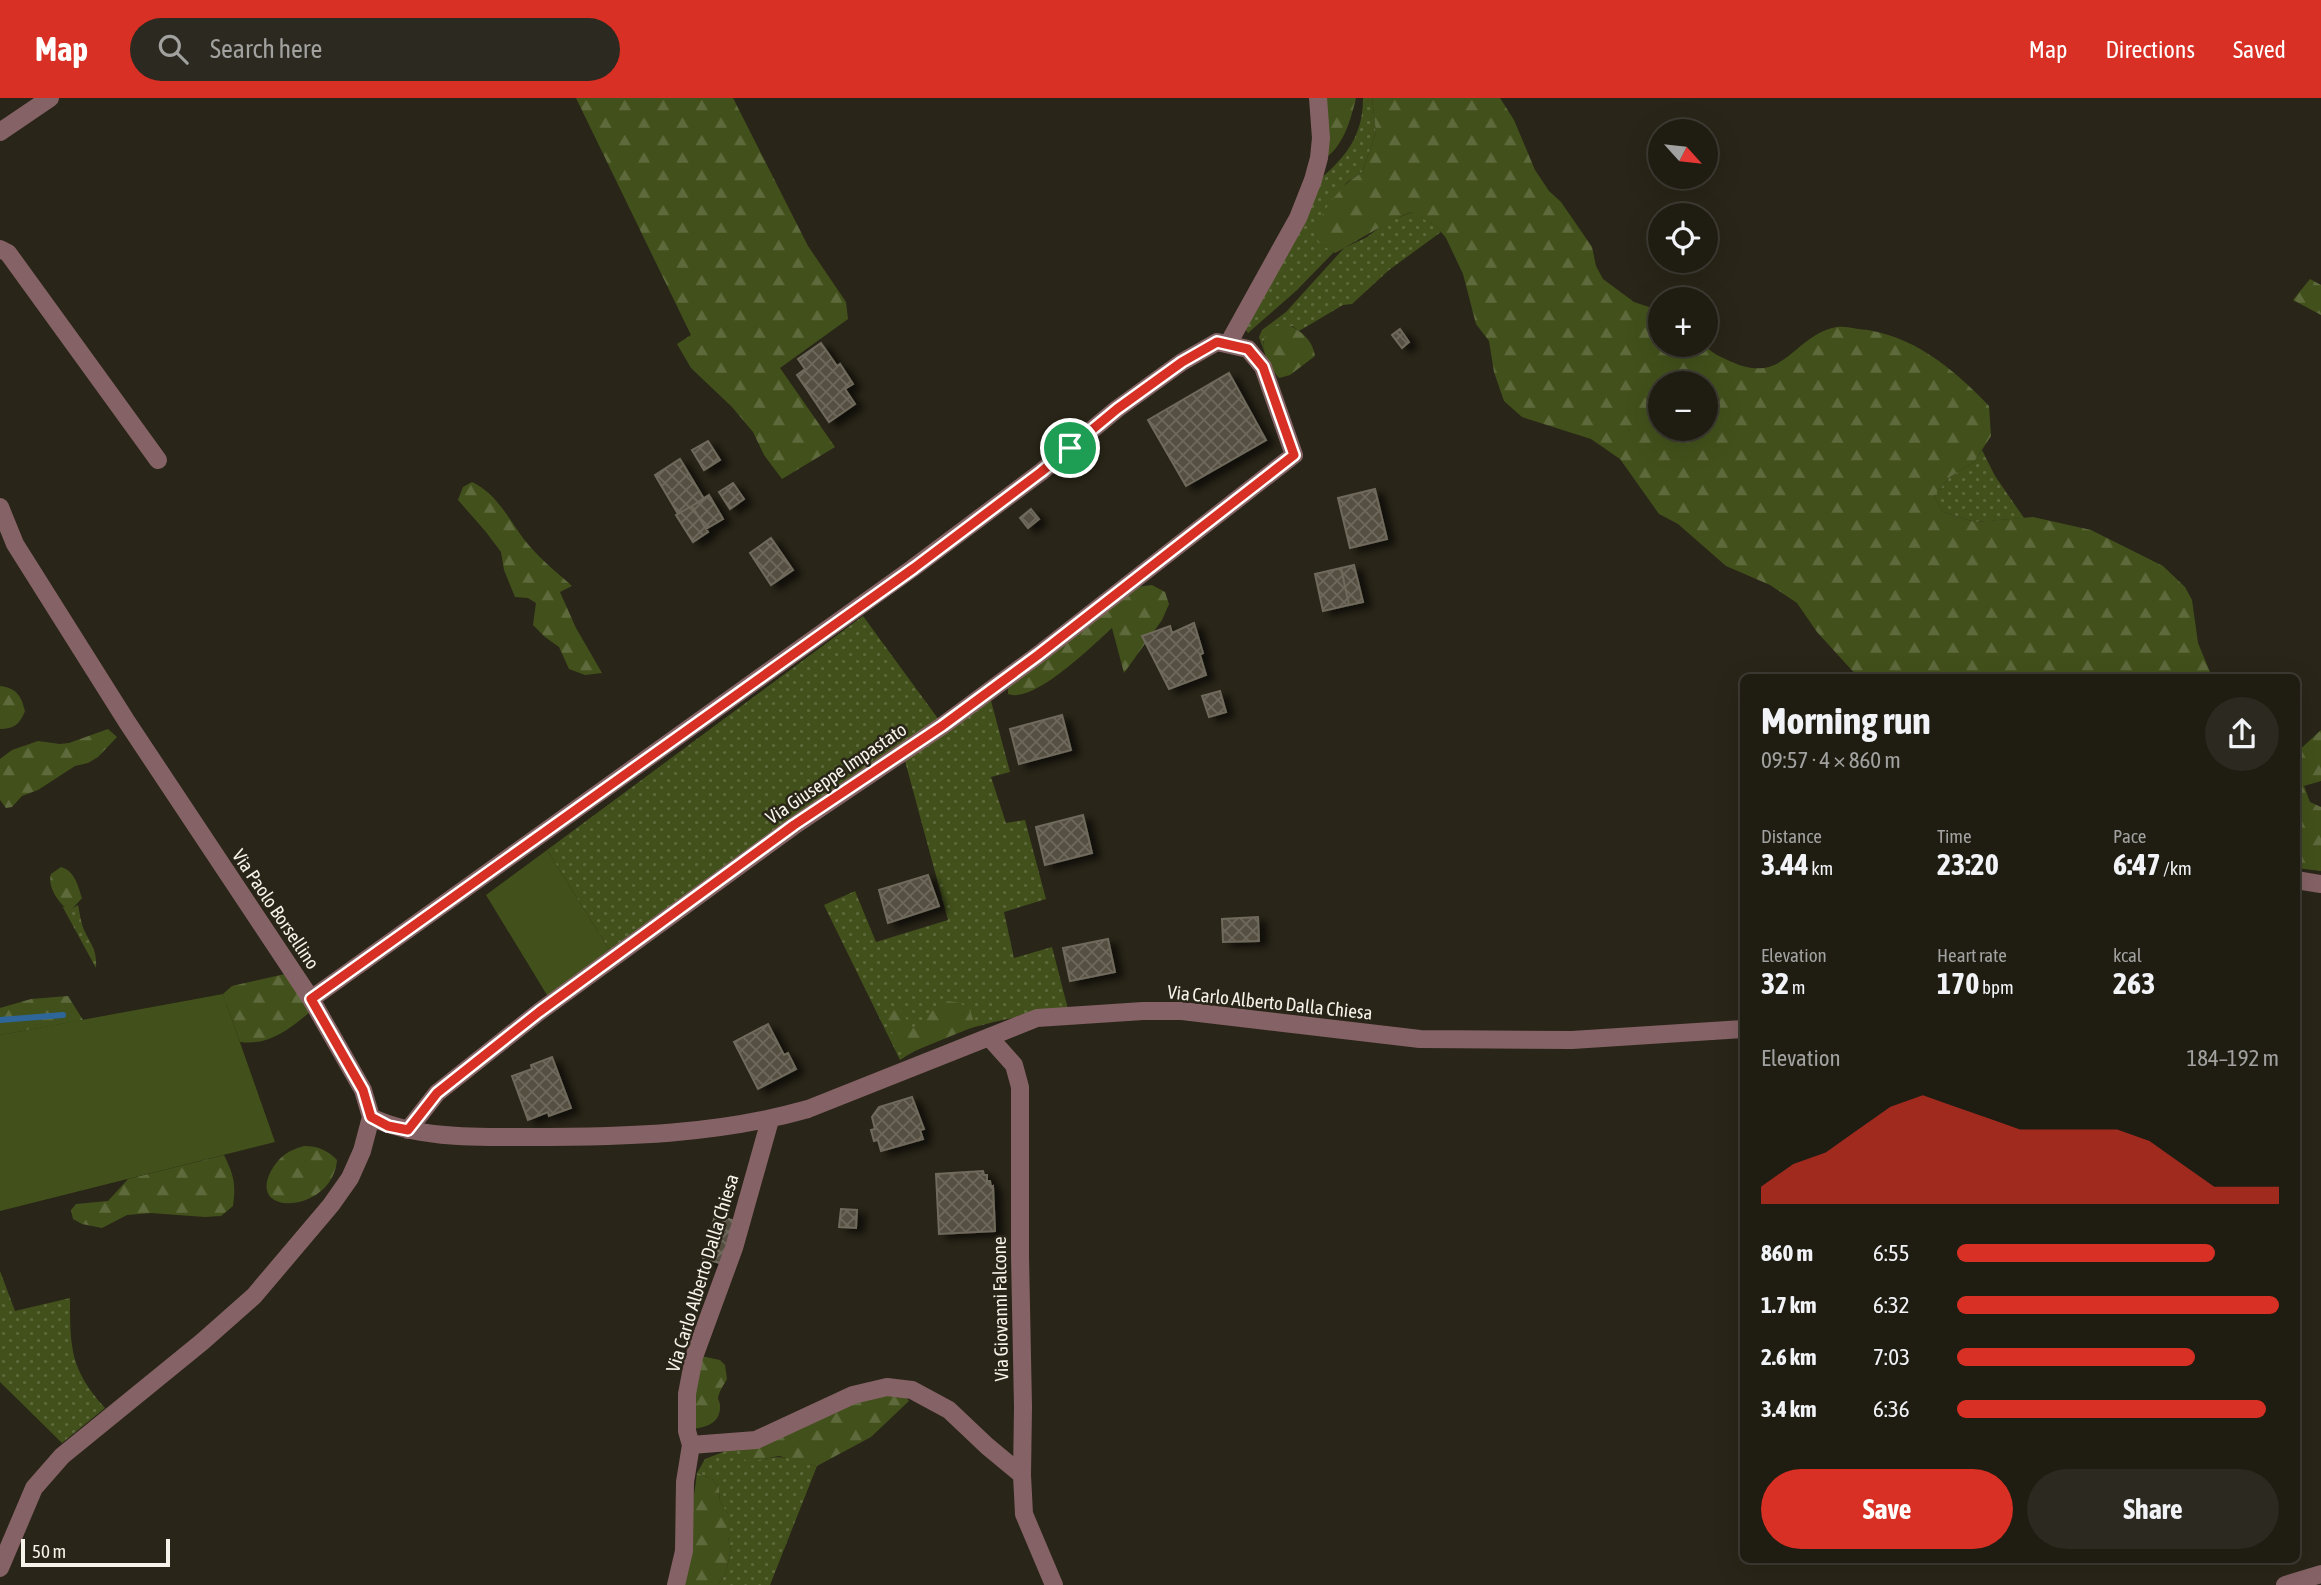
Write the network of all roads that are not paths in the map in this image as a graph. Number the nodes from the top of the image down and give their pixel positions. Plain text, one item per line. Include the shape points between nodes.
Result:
1 (50, 98) edge
2 (1318, 98) edge
3 (0, 132) edge
4 (0, 248) edge
5 (1228, 344) junction
6 (158, 460) dead end
7 (0, 507) edge
8 (2300, 881) edge
9 (2321, 884) edge
10 (311, 999) junction
11 (1740, 1029) edge
12 (989, 1037) junction
13 (371, 1117) junction
14 (770, 1119) junction
15 (408, 1130) junction
16 (691, 1445) junction
17 (1022, 1475) junction
18 (0, 1568) edge
19 (2321, 1574) edge
20 (676, 1585) edge
21 (1054, 1585) edge
22 (2285, 1585) edge

1 - 3 street
2 - 5 street via 1321,138 1313,180
4 - 6 street
5 - 10 street via 1217,342 1182,362 914,568
5 - 15 street, Via Giuseppe Impastato via 1248,349 1263,367 1294,455 1028,663 794,825 539,1012 437,1093
7 - 10 street, Via Paolo Borsellino via 15,544 127,722
8 - 9 street
10 - 13 street, Via Paolo Borsellino via 363,1090
11 - 12 street, Via Carlo Alberto Dalla Chiesa via 1572,1040 1420,1039 1143,1011 1037,1018
12 - 14 street, Via Carlo Alberto Dalla Chiesa via 808,1109
12 - 17 street, Via Giovanni Falcone via 1014,1065 1020,1087
13 - 15 street, Via Carlo Alberto Dalla Chiesa
13 - 18 street via 350,1178 331,1205 254,1296 62,1457 34,1488
14 - 15 street, Via Carlo Alberto Dalla Chiesa via 681,1133 587,1138 486,1137
14 - 16 street, Via Carlo Alberto Dalla Chiesa via 734,1248 694,1357 687,1394
16 - 17 street via 756,1440 853,1395 887,1387 912,1390 949,1410
16 - 20 street via 685,1482 684,1551
17 - 21 street, Via Giovanni Falcone via 1024,1514
19 - 22 street

